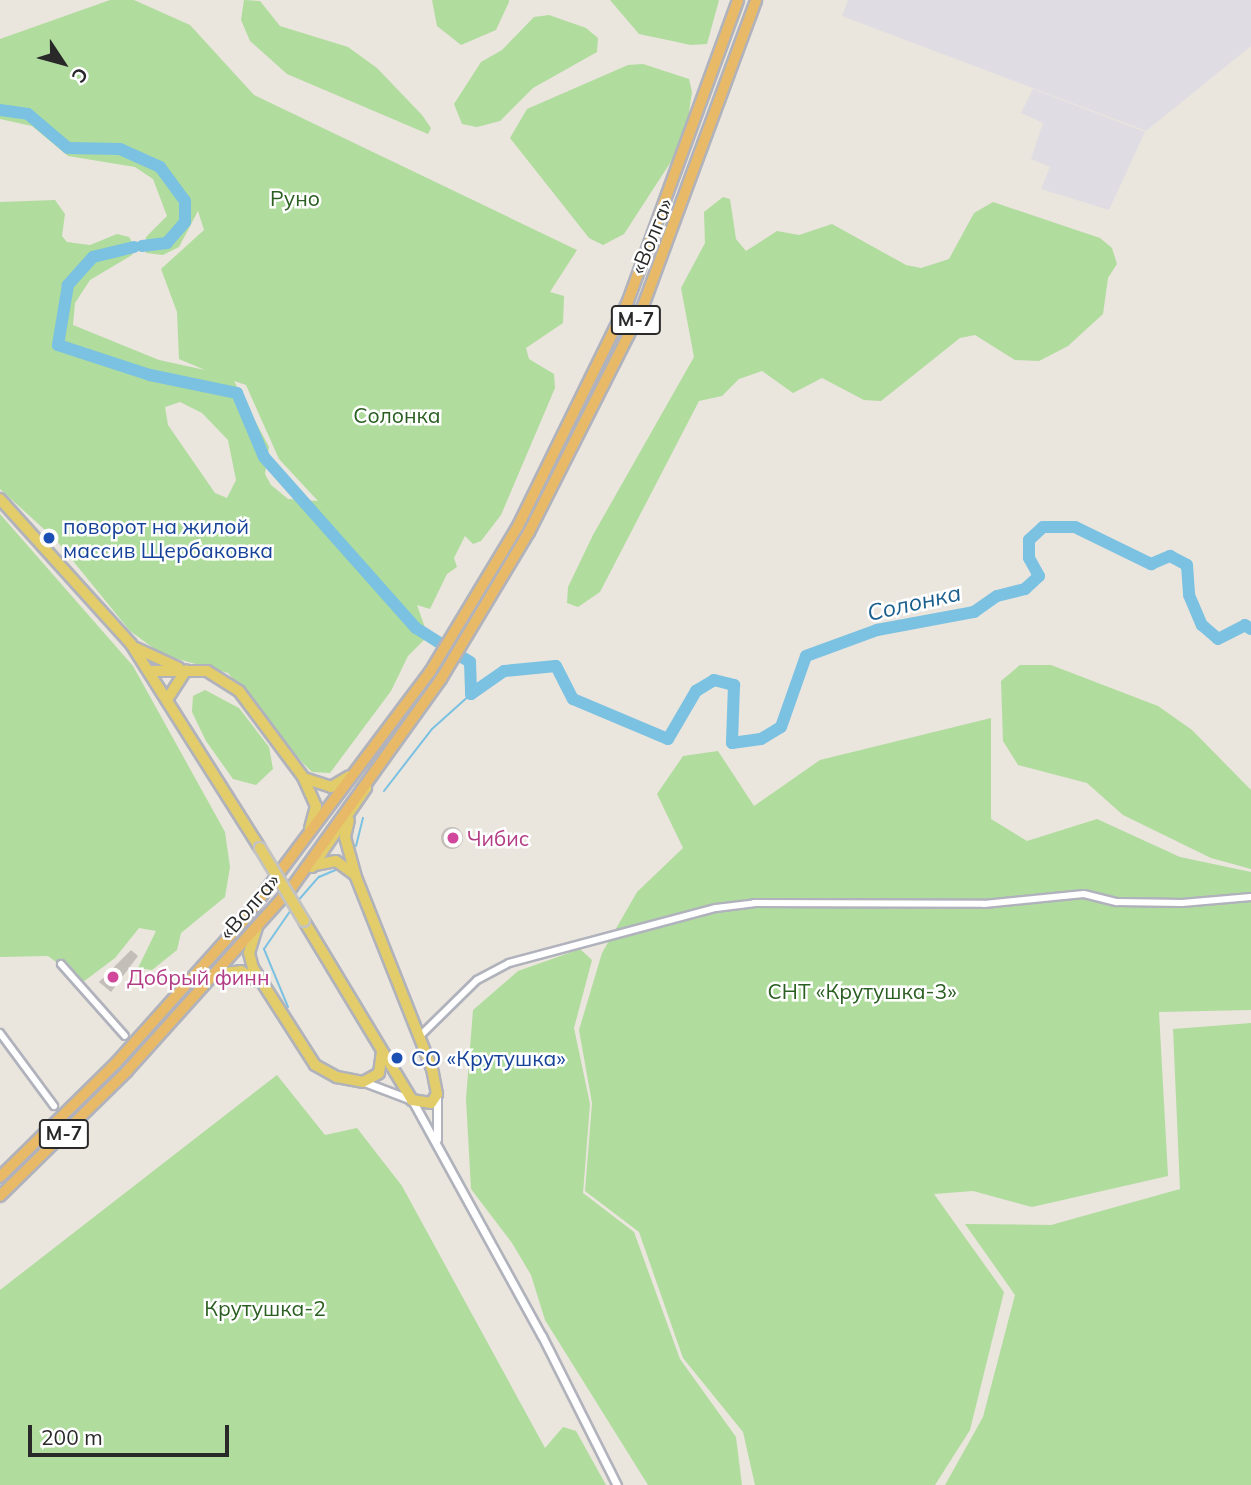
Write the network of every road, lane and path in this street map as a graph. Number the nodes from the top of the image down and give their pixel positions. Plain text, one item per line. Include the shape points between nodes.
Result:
1 (738, 0) edge
2 (756, 0) edge
3 (0, 499) edge
4 (131, 644) junction
5 (186, 670) junction
6 (150, 671) junction
7 (167, 698) junction
8 (375, 748) junction
9 (303, 777) junction
10 (366, 788) junction
11 (349, 820) junction
12 (290, 862) junction
13 (312, 867) junction
14 (303, 873) junction
15 (356, 877) junction
16 (1251, 897) edge
17 (258, 926) junction
18 (61, 964) dead end
19 (214, 974) junction
20 (260, 983) junction
21 (0, 1033) edge
22 (125, 1036) dead end
23 (420, 1036) junction
24 (382, 1050) junction
25 (363, 1082) junction
26 (436, 1094) junction
27 (412, 1100) junction
28 (54, 1106) dead end
29 (438, 1144) junction
30 (0, 1177) edge
31 (0, 1196) edge
32 (617, 1485) edge

1 - 8 highway, «Волга» / М-7 via 628,301 524,514 430,672
2 - 10 highway, «Волга» / М-7 via 643,306 591,417 477,623
3 - 4 main road
4 - 5 main road via 155,660
4 - 6 main road
5 - 6 main road
5 - 7 main road
5 - 9 main road via 215,674 232,685
6 - 7 main road
7 - 24 main road, bridge
8 - 9 main road via 334,786 316,786
8 - 12 highway, «Волга» / М-7
9 - 12 main road via 315,817
10 - 11 main road
10 - 14 highway, «Волга» / М-7
11 - 13 main road
11 - 15 main road via 345,837
12 - 30 highway, «Волга» / М-7 via 134,1044
13 - 14 main road
13 - 15 main road via 336,861
14 - 17 highway, «Волга» / М-7
15 - 23 main road
16 - 23 street via 1117,902 1084,894 984,904 754,903 716,908 509,963 477,980
17 - 19 highway, «Волга» / М-7
17 - 20 main road via 249,953
18 - 22 street
19 - 20 main road via 241,971
19 - 31 highway, «Волга» / М-7 via 127,1071
20 - 25 main road via 315,1065 337,1077
21 - 28 street
23 - 26 main road
24 - 25 main road via 379,1073
24 - 27 main road
25 - 27 street
26 - 27 main road via 425,1105
26 - 29 street
27 - 29 street
29 - 32 street

